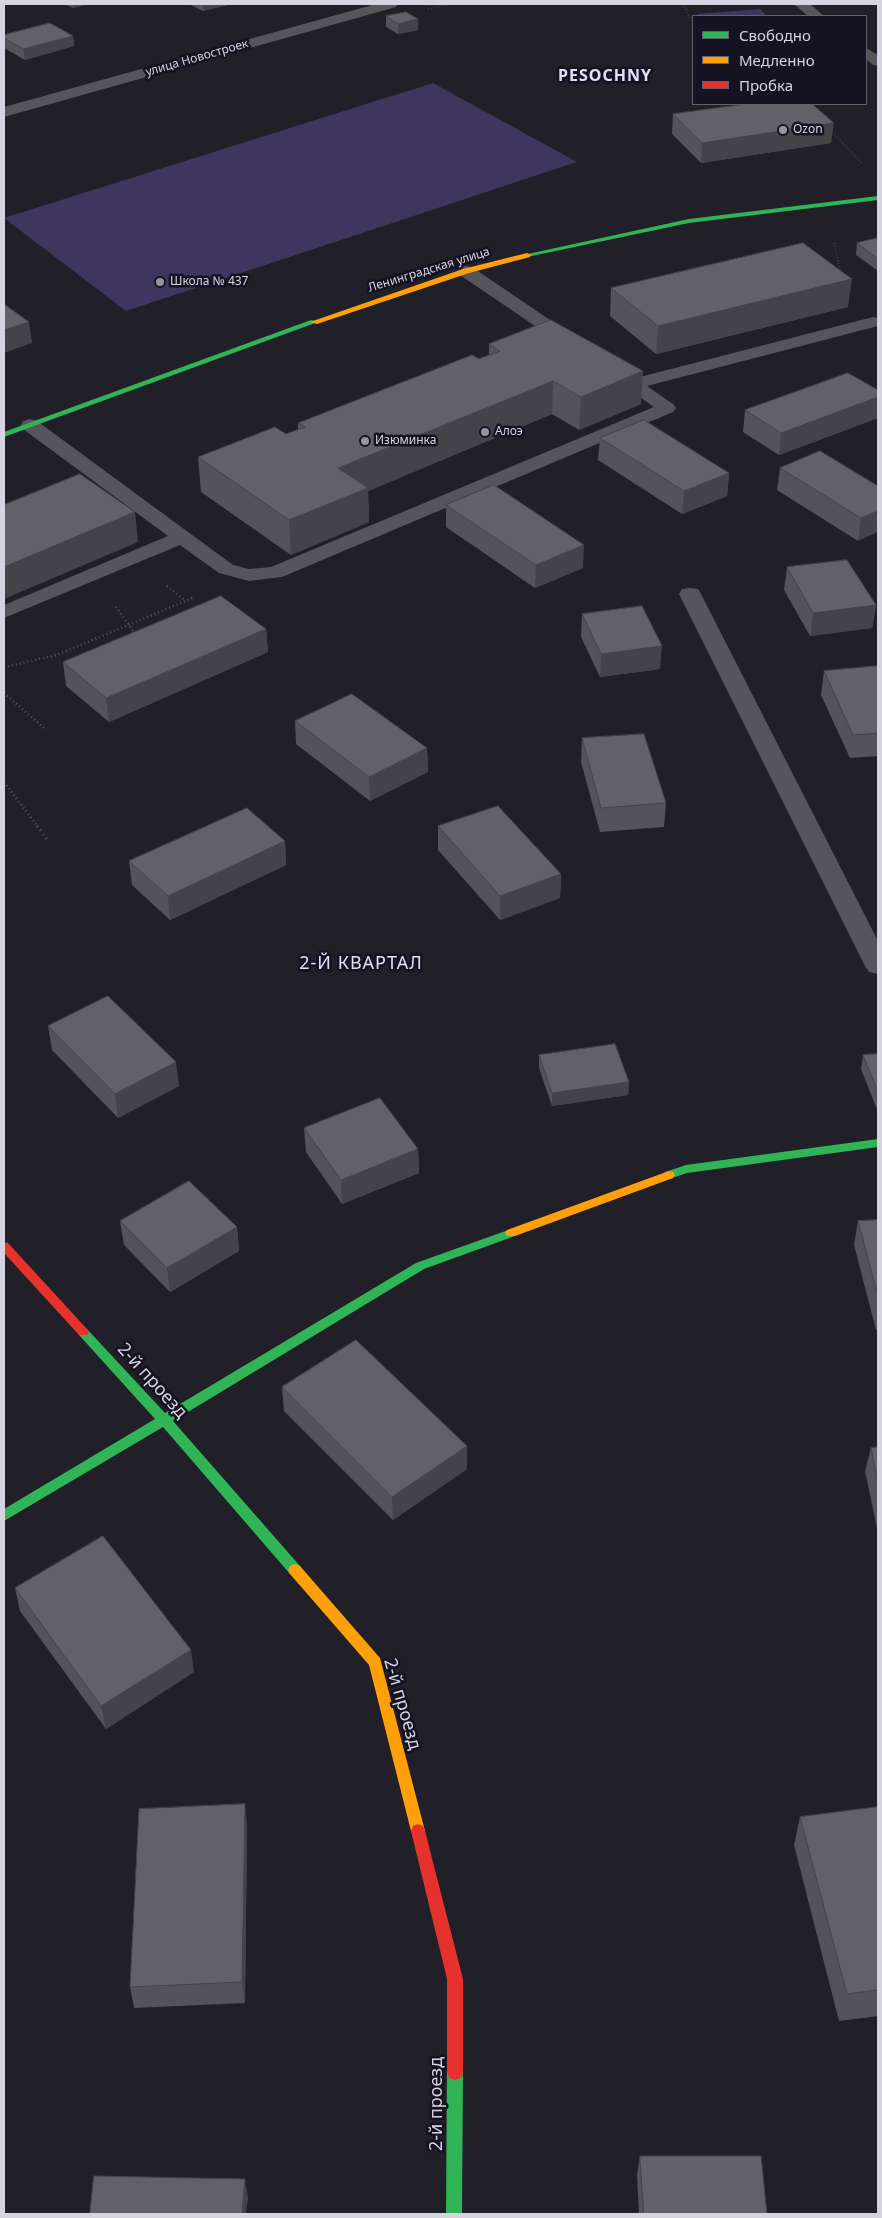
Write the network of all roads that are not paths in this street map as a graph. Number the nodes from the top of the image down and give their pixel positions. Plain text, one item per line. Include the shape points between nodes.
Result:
1 (391, 4) edge
2 (801, 4) edge
3 (816, 15) edge
4 (867, 53) edge
5 (878, 62) edge
6 (4, 112) edge
7 (878, 198) edge
8 (466, 272) junction
9 (874, 322) road end
10 (634, 384) junction
11 (30, 425) junction
12 (4, 435) edge
13 (182, 537) junction
14 (690, 594) dead end
15 (4, 612) edge
16 (878, 966) edge
17 (878, 1143) edge
18 (4, 1246) edge
19 (164, 1420) junction
20 (4, 1516) edge
21 (454, 2214) edge

1 - 6 street, улица Новостроек
2 - 3 street
4 - 5 street
7 - 8 street, Ленинградская улица via 689,221 556,248
8 - 10 lane
8 - 11 street, Ленинградская улица via 347,310
9 - 10 lane
10 - 13 lane via 667,408 274,573 249,575 226,569
11 - 12 street, Ленинградская улица
11 - 13 lane
13 - 15 lane
14 - 16 street
17 - 19 street via 686,1169 420,1266
18 - 19 street, 2-й проезд
19 - 20 street
19 - 21 street, 2-й проезд via 375,1662 455,1979

